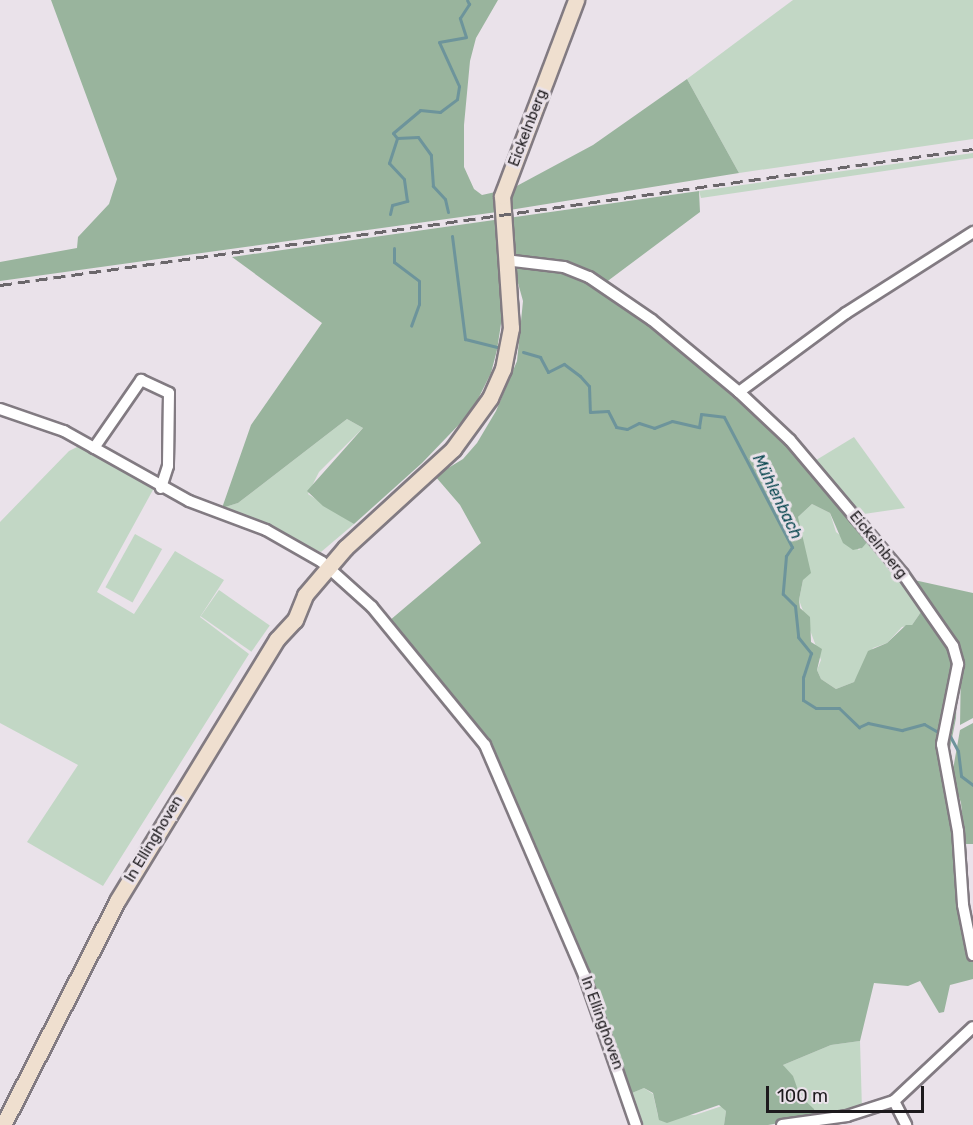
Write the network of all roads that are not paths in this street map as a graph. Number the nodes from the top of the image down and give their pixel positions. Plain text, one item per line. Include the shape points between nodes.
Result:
1 (576, 0) edge
2 (973, 232) edge
3 (505, 260) junction
4 (510, 307) joint
5 (739, 392) junction
6 (0, 409) edge
7 (94, 448) junction
8 (162, 488) junction
9 (328, 567) junction
10 (973, 955) edge
11 (973, 1027) edge
12 (894, 1101) junction
13 (3, 1125) edge
14 (636, 1125) edge
15 (782, 1125) edge
16 (906, 1125) edge

1 - 3 street, Eickelnberg via 502,196
2 - 5 street via 846,313
3 - 4 street, Eickelnberg
3 - 5 street, Eickelnberg via 564,267 589,277 652,320
4 - 9 street, In Ellinghoven via 511,328 502,369 479,417 453,449
5 - 10 street, Eickelnberg via 790,440 903,574 952,646 958,664 942,744 958,831 963,905
6 - 7 street, In Ellinghoven via 64,431
7 - 8 street, In Ellinghoven
7 - 8 street via 141,380 169,393 168,466
8 - 9 street, In Ellinghoven via 266,530
9 - 13 street, In Ellinghoven via 305,596 295,620 277,639 117,901
9 - 14 street, In Ellinghoven via 360,594 397,635 485,745 584,975
11 - 12 street
12 - 15 street via 847,1116
12 - 16 street

